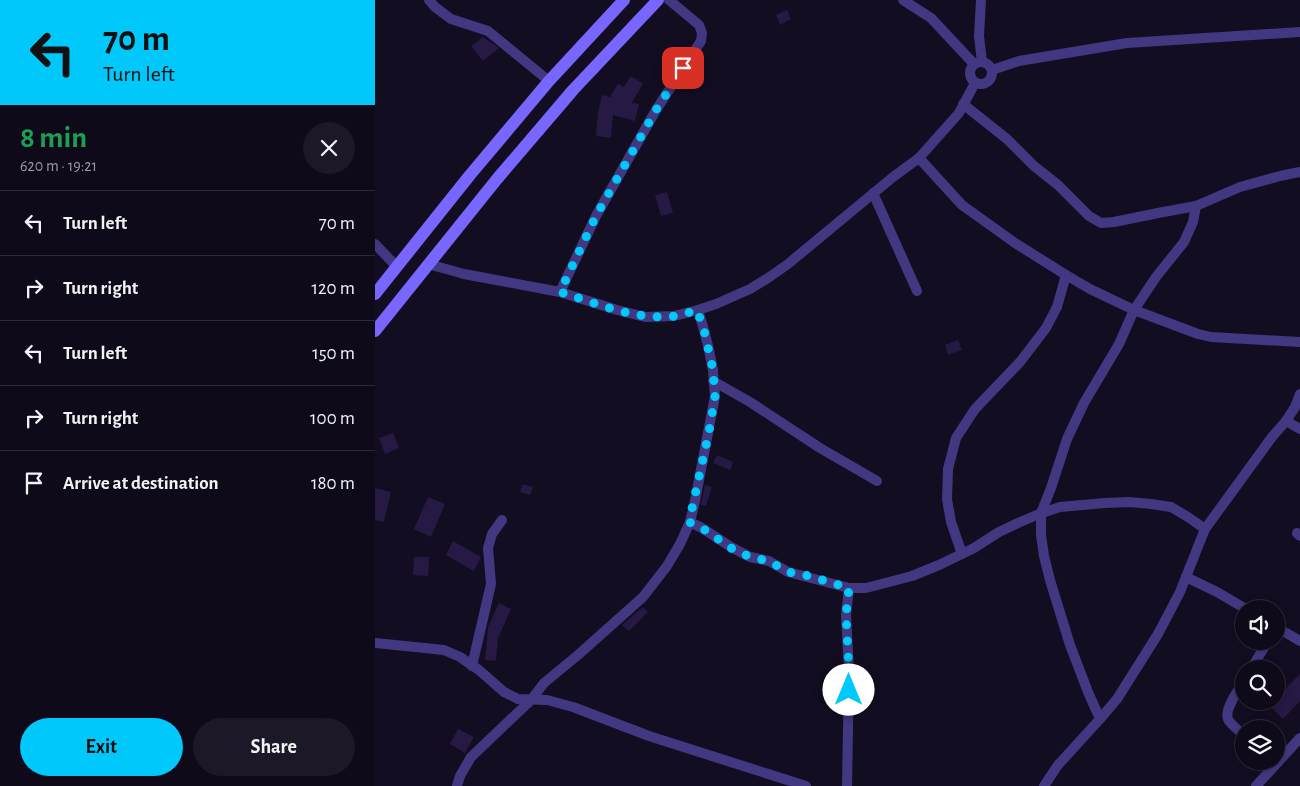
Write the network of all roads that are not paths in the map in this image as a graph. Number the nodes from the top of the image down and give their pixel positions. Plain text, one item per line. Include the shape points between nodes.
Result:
1 (429, 0) edge
2 (624, 0) edge
3 (658, 0) edge
4 (669, 0) edge
5 (903, 0) edge
6 (981, 0) edge
7 (1300, 32) edge
8 (978, 63) junction
9 (992, 70) junction
10 (549, 82) junction
11 (975, 83) junction
12 (963, 104) junction
13 (919, 158) junction
14 (1300, 172) edge
15 (873, 193) junction
16 (1196, 206) junction
17 (375, 244) edge
18 (428, 264) junction
19 (397, 267) junction
20 (1065, 275) junction
21 (917, 291) dead end
22 (560, 292) junction
23 (375, 294) edge
24 (697, 310) junction
25 (1134, 310) junction
26 (375, 331) edge
27 (1300, 342) edge
28 (713, 381) junction
29 (1300, 394) edge
30 (1286, 421) junction
31 (1300, 429) edge
32 (877, 481) dead end
33 (1041, 513) junction
34 (502, 520) dead end
35 (689, 522) junction
36 (1205, 530) junction
37 (962, 554) junction
38 (1186, 577) junction
39 (849, 588) junction
40 (1235, 603) edge
41 (1285, 632) edge
42 (1300, 641) edge
43 (375, 643) edge
44 (472, 666) junction
45 (1235, 696) edge
46 (531, 700) junction
47 (1100, 719) junction
48 (1235, 727) edge
49 (1300, 738) edge
50 (1285, 752) edge
51 (1268, 770) edge
52 (457, 786) edge
53 (806, 786) edge
54 (847, 786) edge
55 (1044, 786) edge
56 (1256, 786) edge

1 - 10 street via 451,19 487,32
2 - 10 main road
3 - 18 main road via 573,90
4 - 22 street via 699,25 701,41 656,110 596,216
5 - 8 street via 931,18
6 - 8 street
7 - 9 street via 1127,43 1019,61
8 - 9 street via 986,63
8 - 11 street via 969,73
9 - 11 street via 989,81
10 - 19 main road
11 - 12 street
12 - 13 street via 959,113
12 - 16 street via 1007,139 1089,216 1101,223
13 - 15 street
13 - 20 street via 962,206
14 - 16 street via 1240,187
15 - 21 street
15 - 24 street via 768,278 750,289
16 - 25 street via 1184,242
17 - 19 street
18 - 22 street
18 - 26 main road
19 - 23 main road
20 - 25 street
20 - 37 street via 1057,307 1046,328 1020,362 975,409 956,438 948,469 947,499
22 - 24 street via 645,316 674,316
24 - 28 street
25 - 27 street via 1211,337
25 - 33 street via 1067,439
28 - 32 street
28 - 35 street via 715,396
29 - 30 street
30 - 31 street
30 - 36 street
33 - 36 street via 1059,507 1136,502 1171,507
33 - 37 street
33 - 47 street via 1041,535 1050,580 1070,645
34 - 44 street via 492,534 488,548 491,584
35 - 39 street via 750,557 769,561 788,572
35 - 46 street via 667,566 643,597 544,683
36 - 38 street
37 - 39 street via 911,576 866,588
38 - 40 street
38 - 47 street via 1158,634 1117,699
39 - 54 street via 846,615 849,671
41 - 42 street
43 - 44 street via 444,650
44 - 46 street via 504,692 518,699
45 - 48 street via 1226,714
46 - 52 street via 471,757
46 - 53 street via 547,700 573,707 649,736
47 - 55 street via 1058,765
49 - 50 street
51 - 56 street

